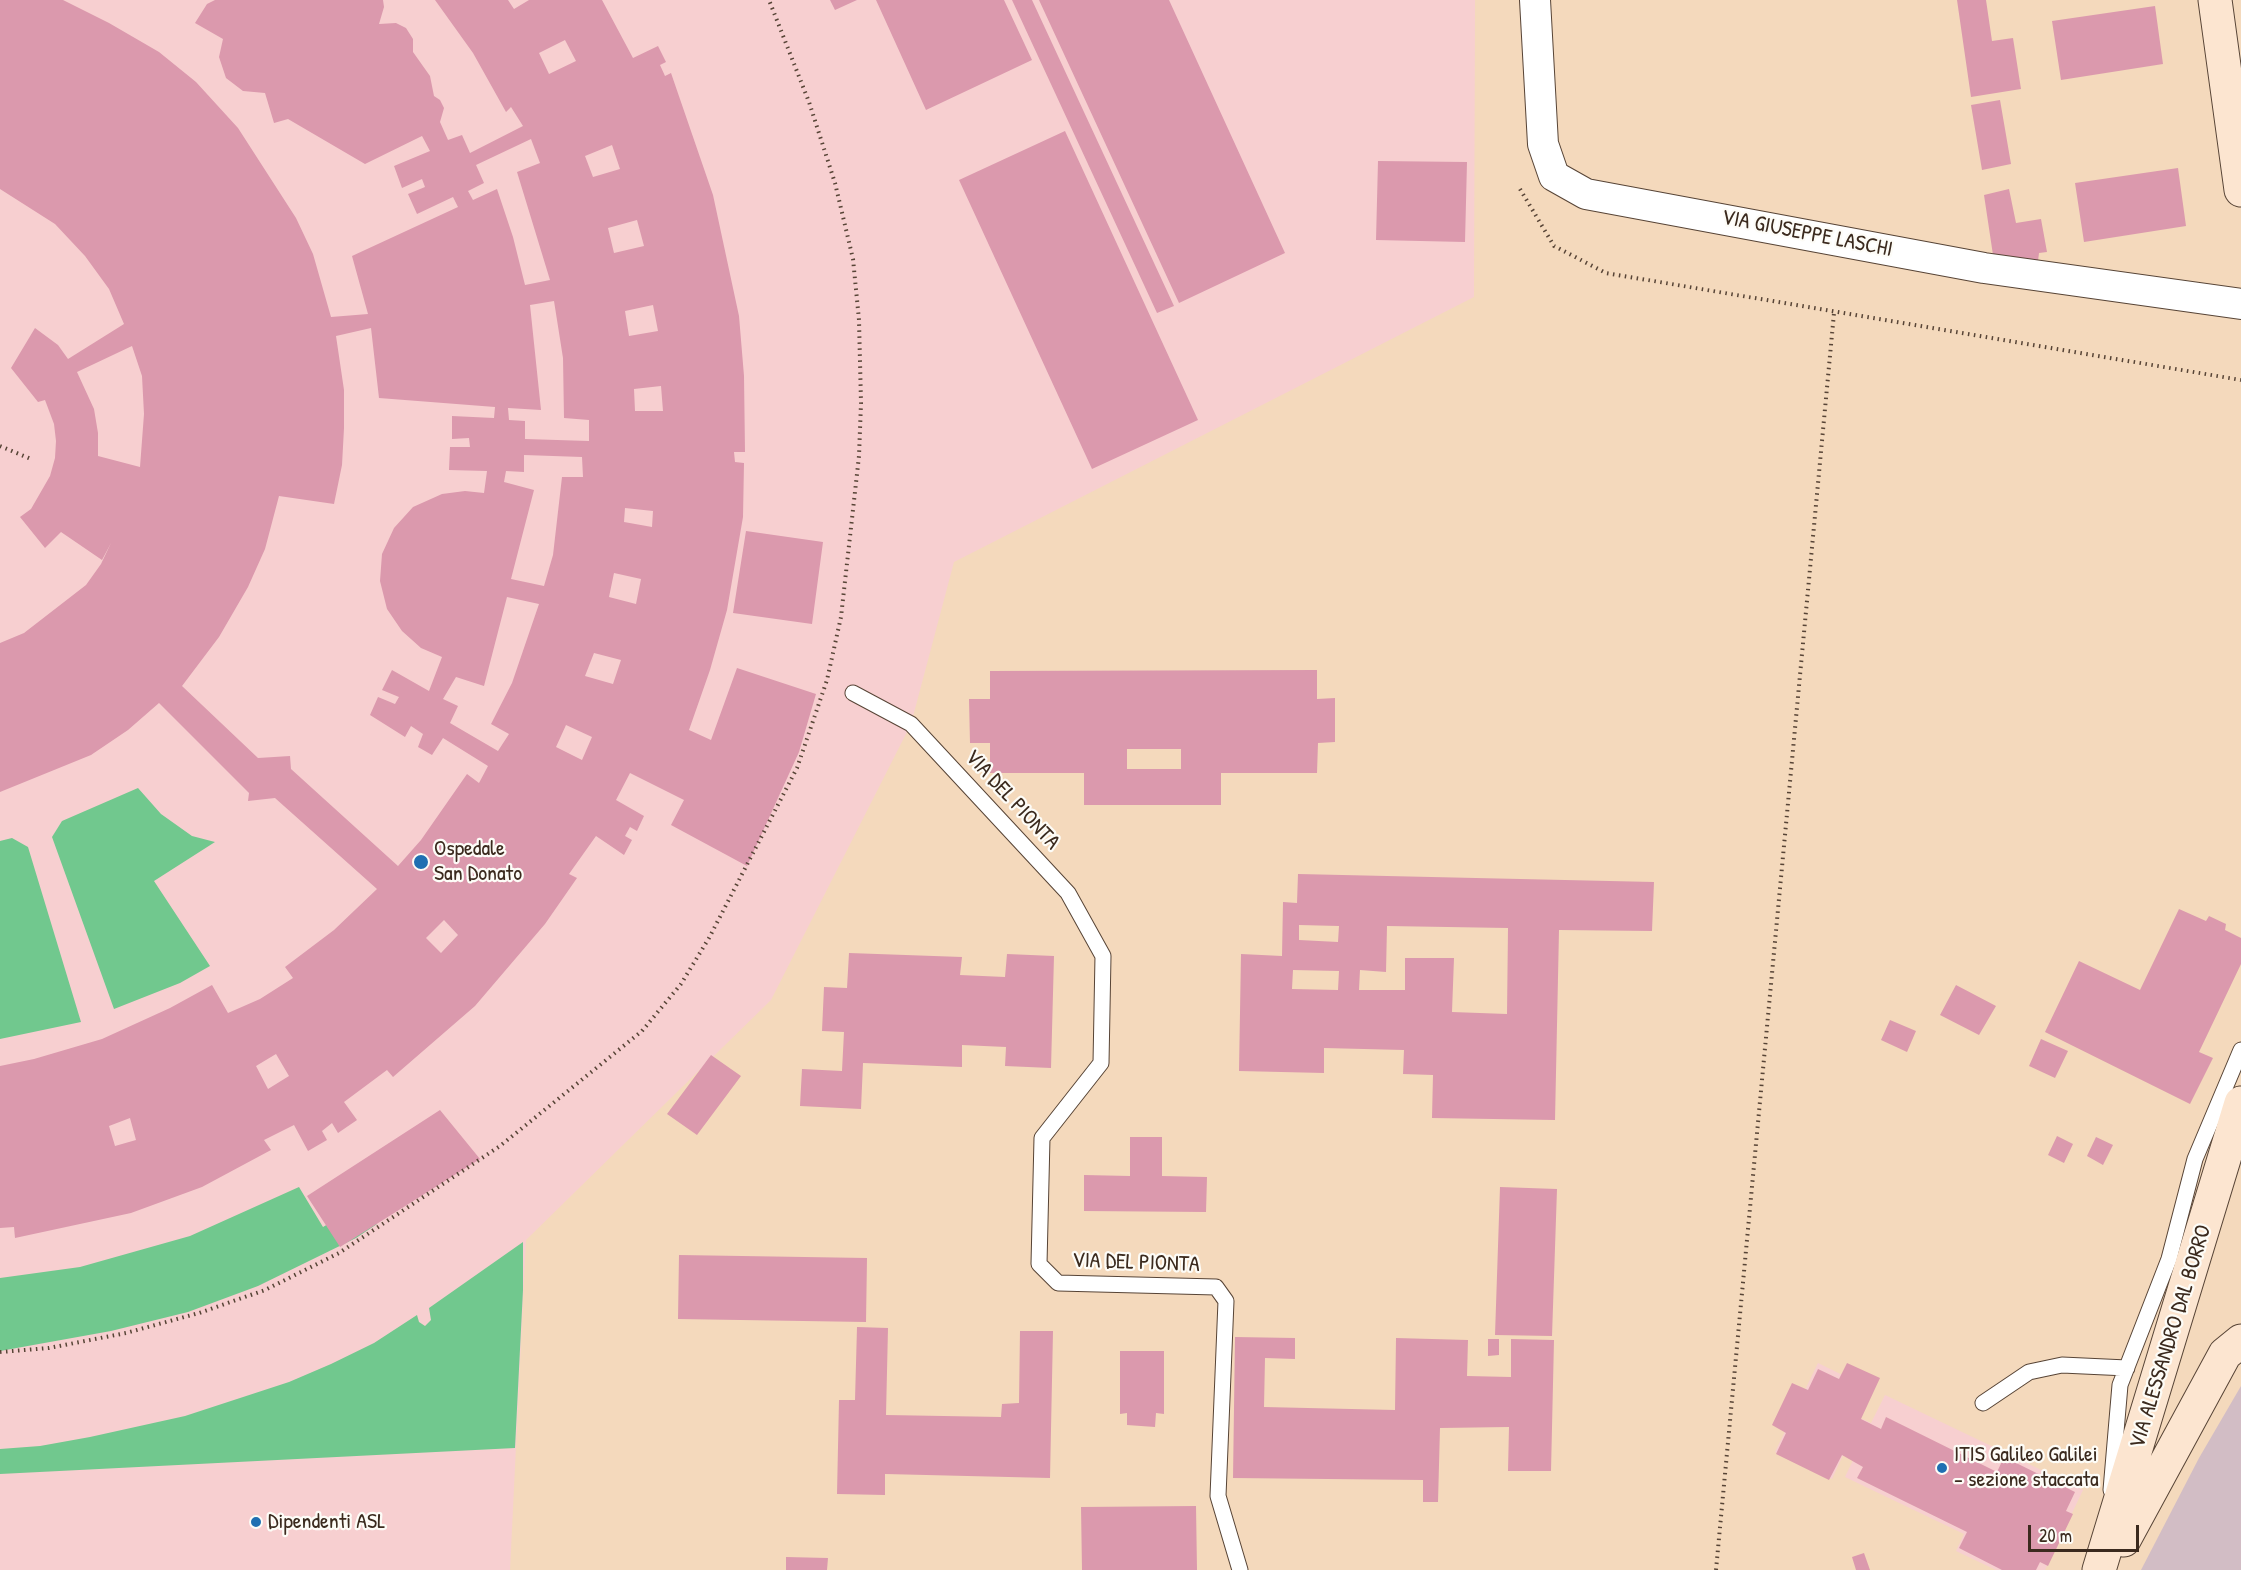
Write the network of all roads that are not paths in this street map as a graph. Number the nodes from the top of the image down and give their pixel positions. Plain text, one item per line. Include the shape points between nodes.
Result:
1 (1534, 0) edge
2 (2215, 0) edge
3 (2241, 190) edge
4 (2241, 304) edge
5 (854, 693) dead end
6 (2241, 1050) edge
7 (2241, 1103) edge
8 (2241, 1341) edge
9 (2127, 1368) junction
10 (1983, 1403) dead end
11 (2105, 1561) edge
12 (1240, 1570) edge

1 - 4 street, VIA GIUSEPPE LASCHI via 1543,144 1554,176 1586,194 1984,268
2 - 3 main road
5 - 12 lane, VIA DEL PIONTA via 911,724 1068,893 1103,956 1101,1063 1042,1138 1039,1264 1058,1283 1216,1287 1226,1301 1218,1496
6 - 9 lane via 2196,1159 2169,1259
7 - 11 main road, VIA ALESSANDRO DAL BORRO
8 - 11 main road via 2225,1354
9 - 10 lane via 2062,1365 2029,1372
9 - 11 lane via 2120,1385

